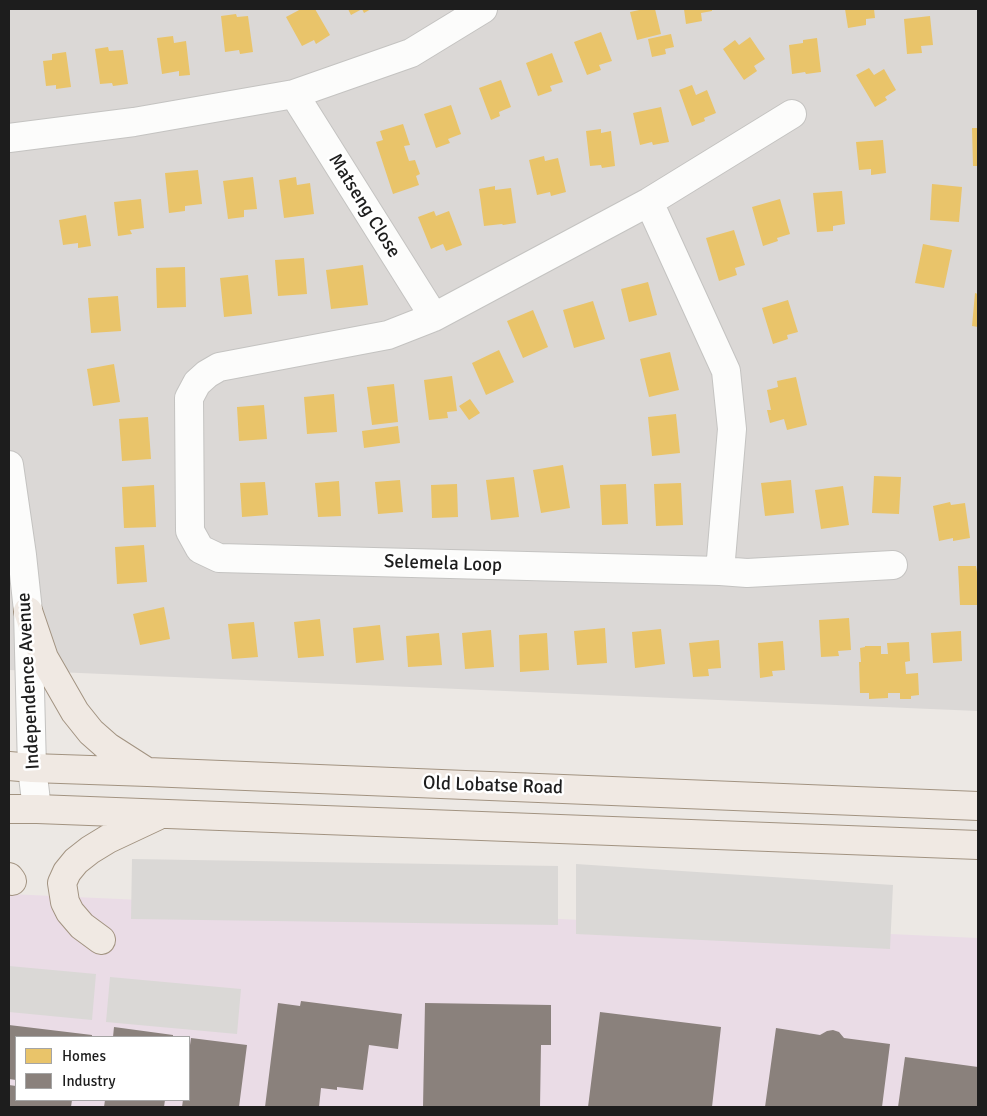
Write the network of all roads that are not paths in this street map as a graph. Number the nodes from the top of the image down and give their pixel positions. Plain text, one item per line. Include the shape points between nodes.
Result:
1 (483, 9) edge
2 (294, 94) junction
3 (792, 114) dead end
4 (9, 138) edge
5 (649, 202) junction
6 (434, 317) junction
7 (9, 465) edge
8 (893, 565) dead end
9 (720, 571) junction
10 (28, 611) junction
11 (20, 767) edge
12 (148, 772) junction
13 (978, 806) edge
14 (36, 808) junction
15 (9, 809) edge
16 (160, 814) junction
17 (978, 845) edge
18 (101, 940) dead end

1 - 2 street via 410,53
2 - 4 street via 134,122
2 - 6 street, Matseng Close
3 - 5 street, Selemela Loop
5 - 6 street, Selemela Loop
5 - 9 street via 726,371 732,429
6 - 9 street, Selemela Loop via 388,335 218,367 197,382 189,398 190,531 200,549 219,558
7 - 10 street, Independence Avenue
8 - 9 street, Selemela Loop via 747,573
10 - 11 street, Independence Avenue
10 - 12 main road via 44,658 75,712 108,747
11 - 12 main road, Old Lobatse Road
11 - 14 street, Independence Avenue
12 - 13 main road, Old Lobatse Road
14 - 15 main road
14 - 16 main road
16 - 17 main road
16 - 18 main road via 90,850 67,872 62,883 65,902 82,926

